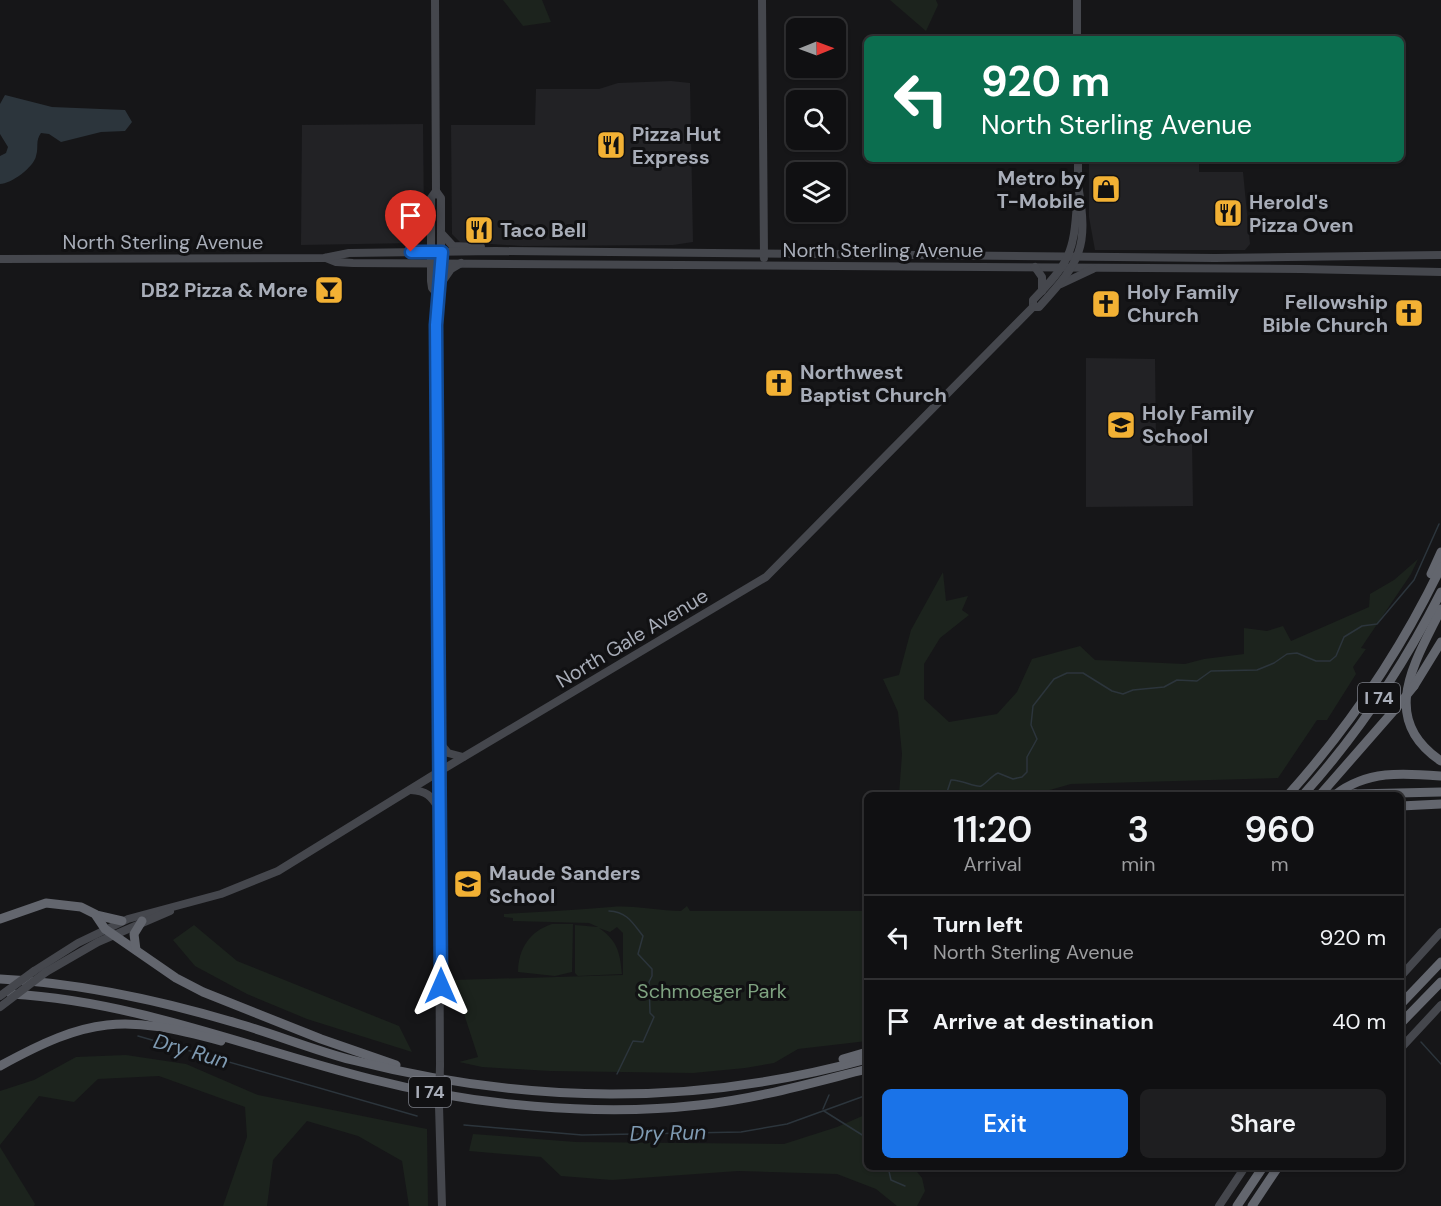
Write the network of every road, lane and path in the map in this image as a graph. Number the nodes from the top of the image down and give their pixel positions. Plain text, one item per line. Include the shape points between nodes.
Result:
1 (435, 0) edge
2 (762, 0) edge
3 (1077, 0) edge
4 (1077, 36) edge
5 (1078, 162) edge
6 (1078, 185) junction
7 (436, 191) junction
8 (431, 230) junction
9 (442, 234) junction
10 (1083, 237) junction
11 (496, 251) junction
12 (411, 252) junction
13 (431, 252) junction
14 (442, 252) junction
15 (764, 255) junction
16 (1441, 255) edge
17 (1069, 257) junction
18 (1078, 257) junction
19 (1099, 257) junction
20 (326, 258) junction
21 (0, 259) edge
22 (413, 262) junction
23 (431, 262) junction
24 (442, 262) junction
25 (464, 262) junction
26 (765, 266) junction
27 (1035, 267) junction
28 (1063, 267) junction
29 (1073, 267) junction
30 (1096, 268) junction
31 (1441, 272) edge
32 (431, 281) junction
33 (441, 283) junction
34 (1059, 285) junction
35 (1042, 291) junction
36 (437, 294) junction
37 (1033, 307) junction
38 (1441, 552) edge
39 (1441, 567) edge
40 (1441, 592) edge
41 (1441, 609) edge
42 (1441, 642) edge
43 (1392, 657) junction
44 (439, 742) junction
45 (463, 757) junction
46 (1441, 761) edge
47 (440, 771) junction
48 (1441, 776) edge
49 (411, 790) junction
50 (1441, 790) edge
51 (1291, 792) edge
52 (1306, 792) edge
53 (1323, 792) edge
54 (1340, 792) edge
55 (1386, 792) edge
56 (1404, 800) edge
57 (1441, 802) edge
58 (1404, 806) edge
59 (439, 808) junction
60 (182, 905) junction
61 (95, 915) junction
62 (0, 919) edge
63 (122, 921) junction
64 (142, 921) junction
65 (109, 932) junction
66 (1441, 932) edge
67 (136, 950) junction
68 (1441, 962) edge
69 (1404, 973) edge
70 (0, 979) edge
71 (1441, 982) edge
72 (0, 994) edge
73 (1404, 1001) edge
74 (1441, 1005) edge
75 (0, 1006) edge
76 (1404, 1020) edge
77 (1404, 1045) edge
78 (864, 1053) edge
79 (864, 1060) edge
80 (0, 1066) edge
81 (864, 1070) edge
82 (458, 1083) junction
83 (399, 1086) junction
84 (693, 1092) junction
85 (1243, 1170) edge
86 (1261, 1170) edge
87 (1276, 1170) edge
88 (441, 1179) junction
89 (442, 1206) edge
90 (447, 1206) edge
91 (1220, 1206) edge
92 (1237, 1206) edge
93 (1252, 1206) edge

1 - 7 main road
2 - 15 main road
3 - 4 main road
5 - 6 main road
6 - 10 main road
6 - 17 main road, North Gale Avenue
7 - 8 main road via 431,198
7 - 9 main road via 441,198
8 - 12 main road via 423,245
8 - 13 main road
9 - 11 main road via 453,246
9 - 14 main road
10 - 18 main road, North Gale Avenue
10 - 19 main road via 1086,249
11 - 14 main road, North Sterling Avenue
11 - 15 main road, North Sterling Avenue
12 - 13 main road, North Sterling Avenue
12 - 20 main road, North Sterling Avenue via 336,254
13 - 14 main road, North Sterling Avenue
13 - 23 main road
14 - 24 main road
15 - 17 main road, North Sterling Avenue
15 - 26 main road
16 - 19 main road, North Sterling Avenue via 1287,259
17 - 18 main road, North Sterling Avenue
17 - 28 main road, North Gale Avenue
18 - 19 main road, North Sterling Avenue
18 - 29 main road, North Gale Avenue
20 - 21 main road, North Sterling Avenue
20 - 22 main road, North Sterling Avenue via 336,262
22 - 23 main road, North Sterling Avenue
22 - 32 main road
23 - 24 main road, North Sterling Avenue
23 - 32 main road
24 - 25 main road, North Sterling Avenue
24 - 33 main road
25 - 26 main road, North Sterling Avenue
25 - 33 main road via 451,269
26 - 27 main road, North Sterling Avenue
27 - 28 main road, North Sterling Avenue
27 - 35 main road via 1042,277
28 - 29 main road, North Sterling Avenue
28 - 35 main road, North Gale Avenue
29 - 30 main road, North Sterling Avenue
29 - 34 main road, North Gale Avenue
30 - 31 main road, North Sterling Avenue
30 - 34 main road
32 - 36 main road
33 - 36 main road
34 - 37 main road, North Gale Avenue via 1039,307
35 - 37 main road, North Gale Avenue via 1033,300
36 - 44 main road
37 - 45 main road, North Gale Avenue via 766,577
38 - 43 highway
39 - 43 highway, I 74
40 - 52 highway, I 74 via 1385,690
41 - 46 highway via 1411,670 1405,704 1417,738
42 - 53 highway, bridge via 1414,686
43 - 51 highway, I 74 via 1340,733
44 - 45 main road via 448,753
44 - 47 main road
45 - 47 main road, North Gale Avenue
47 - 49 main road, North Gale Avenue
47 - 59 main road
48 - 54 highway via 1374,776
49 - 59 main road via 432,796
49 - 60 main road, North Gale Avenue via 278,871
50 - 55 highway, bridge
56 - 57 highway
57 - 58 highway
59 - 88 main road, bridge
60 - 63 main road, North Gale Avenue
60 - 64 main road, North Gale Avenue
61 - 62 highway via 81,907 57,903 37,905
61 - 63 highway
61 - 65 highway
63 - 65 main road, North Gale Avenue
64 - 65 main road, North Gale Avenue
64 - 67 highway via 134,934
65 - 67 highway
65 - 72 main road, North Gale Avenue, bridge via 33,971
65 - 75 main road, North Gale Avenue, bridge
66 - 69 main road
67 - 82 highway via 176,978 220,999 329,1042
68 - 73 highway
70 - 82 highway, I 74 via 163,1002 351,1059
71 - 76 highway
72 - 83 highway, I 74 via 73,1000 145,1014
74 - 77 main road
78 - 84 highway
79 - 84 highway, I 74 via 787,1078
80 - 83 highway via 75,1030 106,1024 140,1024
81 - 83 highway, I 74 via 759,1096 672,1107 524,1105
82 - 84 highway, I 74 via 583,1094
85 - 91 main road
86 - 92 highway
87 - 93 highway
88 - 89 main road
88 - 90 main road

